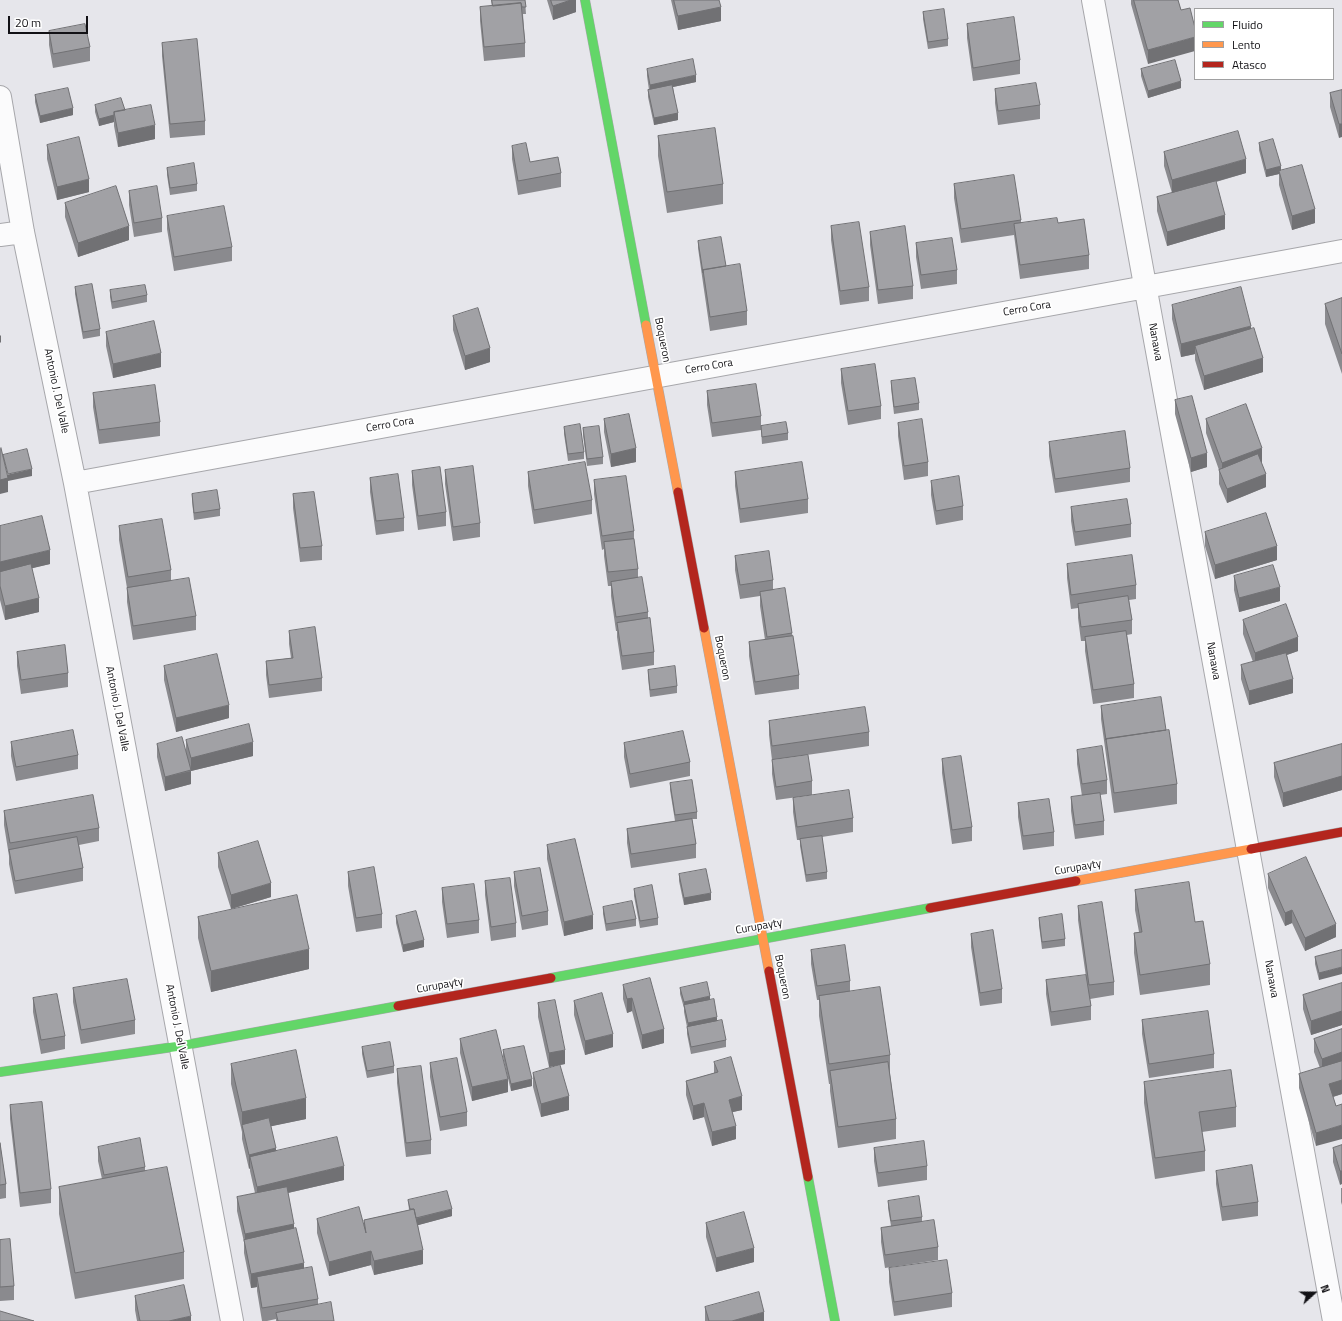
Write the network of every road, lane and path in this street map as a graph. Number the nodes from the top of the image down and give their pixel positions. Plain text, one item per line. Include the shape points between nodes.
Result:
1 (585, 0) edge
2 (1092, 0) edge
3 (0, 97) edge
4 (23, 232) junction
5 (0, 235) edge
6 (1342, 251) edge
7 (1145, 287) junction
8 (656, 377) junction
9 (75, 483) junction
10 (1342, 832) edge
11 (1248, 849) junction
12 (762, 939) junction
13 (180, 1046) junction
14 (0, 1072) edge
15 (232, 1321) edge
16 (835, 1321) edge
17 (1334, 1321) edge

1 - 8 street, Boqueron
2 - 7 street, Nanawa
3 - 4 street, Antonio J. Del Valle
4 - 5 street
4 - 9 street, Antonio J. Del Valle
6 - 7 street, Cerro Cora
7 - 8 street, Cerro Cora
7 - 11 street, Nanawa
8 - 9 street, Cerro Cora
8 - 12 street, Boqueron
9 - 13 street, Antonio J. Del Valle
10 - 11 street, Curupayty
11 - 12 street, Curupayty
11 - 17 street, Nanawa
12 - 13 street, Curupayty
12 - 16 street, Boqueron
13 - 14 street, Curupayty
13 - 15 street, Antonio J. Del Valle

